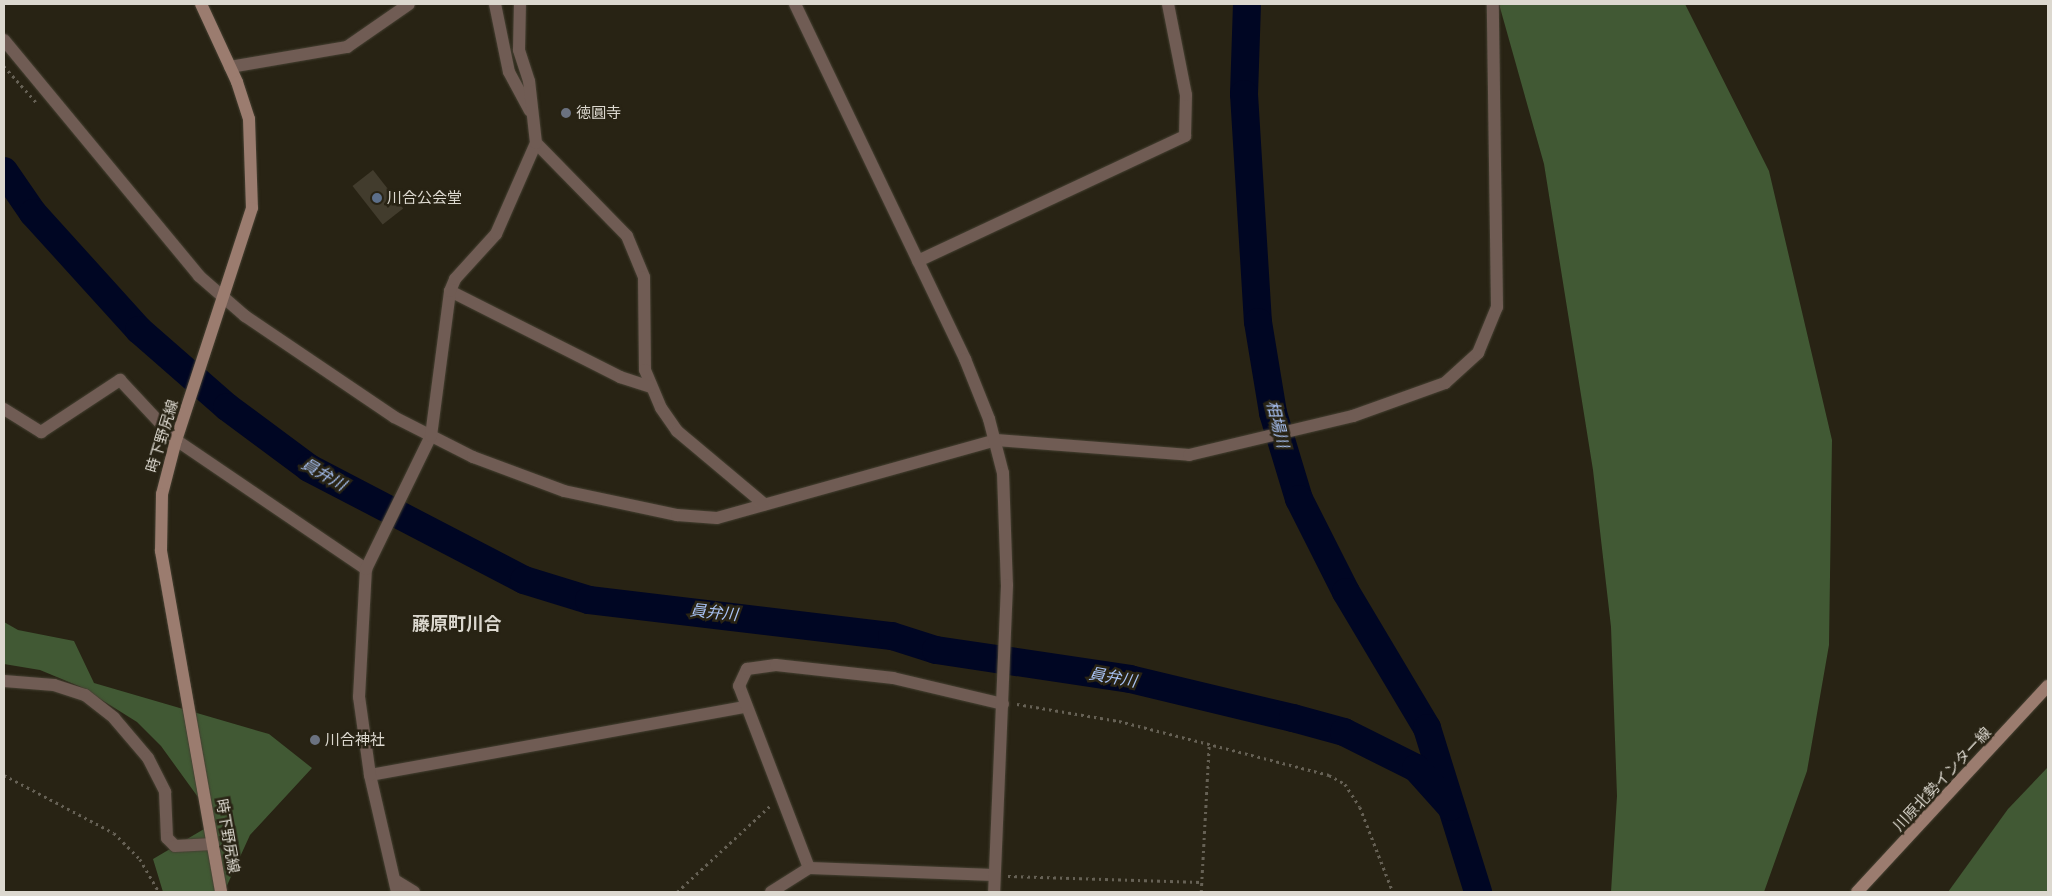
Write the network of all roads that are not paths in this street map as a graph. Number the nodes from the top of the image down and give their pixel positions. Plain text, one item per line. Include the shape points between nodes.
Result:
1 (202, 4) edge
2 (409, 4) edge
3 (495, 4) edge
4 (520, 4) edge
5 (795, 4) edge
6 (1168, 4) edge
7 (1493, 4) edge
8 (4, 40) edge
9 (230, 66) junction
10 (534, 117) junction
11 (536, 143) junction
12 (918, 262) junction
13 (450, 291) junction
14 (223, 303) junction
15 (650, 387) junction
16 (4, 409) edge
17 (177, 435) junction
18 (430, 440) junction
19 (996, 440) junction
20 (764, 504) junction
21 (369, 565) junction
22 (4, 681) edge
23 (2048, 686) edge
24 (1003, 700) junction
25 (746, 707) junction
26 (370, 775) junction
27 (212, 844) junction
28 (809, 868) junction
29 (994, 875) junction
30 (396, 887) edge
31 (221, 892) edge
32 (414, 892) edge
33 (771, 892) edge
34 (994, 892) edge
35 (1857, 892) edge

1 - 9 main road, 時下野尻線
2 - 9 street via 347,47
3 - 10 street via 509,72
4 - 10 street via 519,50
5 - 12 street
6 - 12 street via 1186,95 1185,136
7 - 19 street via 1500,284 1491,331 1468,364 1436,388 1353,416 1246,444 1176,457
8 - 14 street
9 - 14 main road, 時下野尻線 via 248,119 253,165 252,208
10 - 11 street
11 - 13 street via 496,234 455,280
11 - 15 street via 627,236 644,277 645,370
12 - 19 street via 965,359
13 - 15 street via 620,376
13 - 18 street
14 - 17 main road, 時下野尻線
14 - 18 street
15 - 20 street via 677,431
16 - 17 street via 41,432 120,380
17 - 21 street
17 - 27 main road, 時下野尻線 via 162,494 161,551
18 - 20 street via 499,468 613,502 717,518
18 - 21 street
19 - 20 street
19 - 24 street via 1008,519
21 - 26 street via 359,698
22 - 27 street via 54,684 85,695 114,718 148,758 165,792 167,838 175,846
23 - 35 main road, 川原北勢インター線
24 - 25 street via 893,678 776,665 757,666 743,673 739,686
24 - 29 street
25 - 26 street
25 - 28 street
26 - 30 street
27 - 31 main road, 時下野尻線
28 - 29 street
28 - 33 street
29 - 34 street
30 - 32 street

